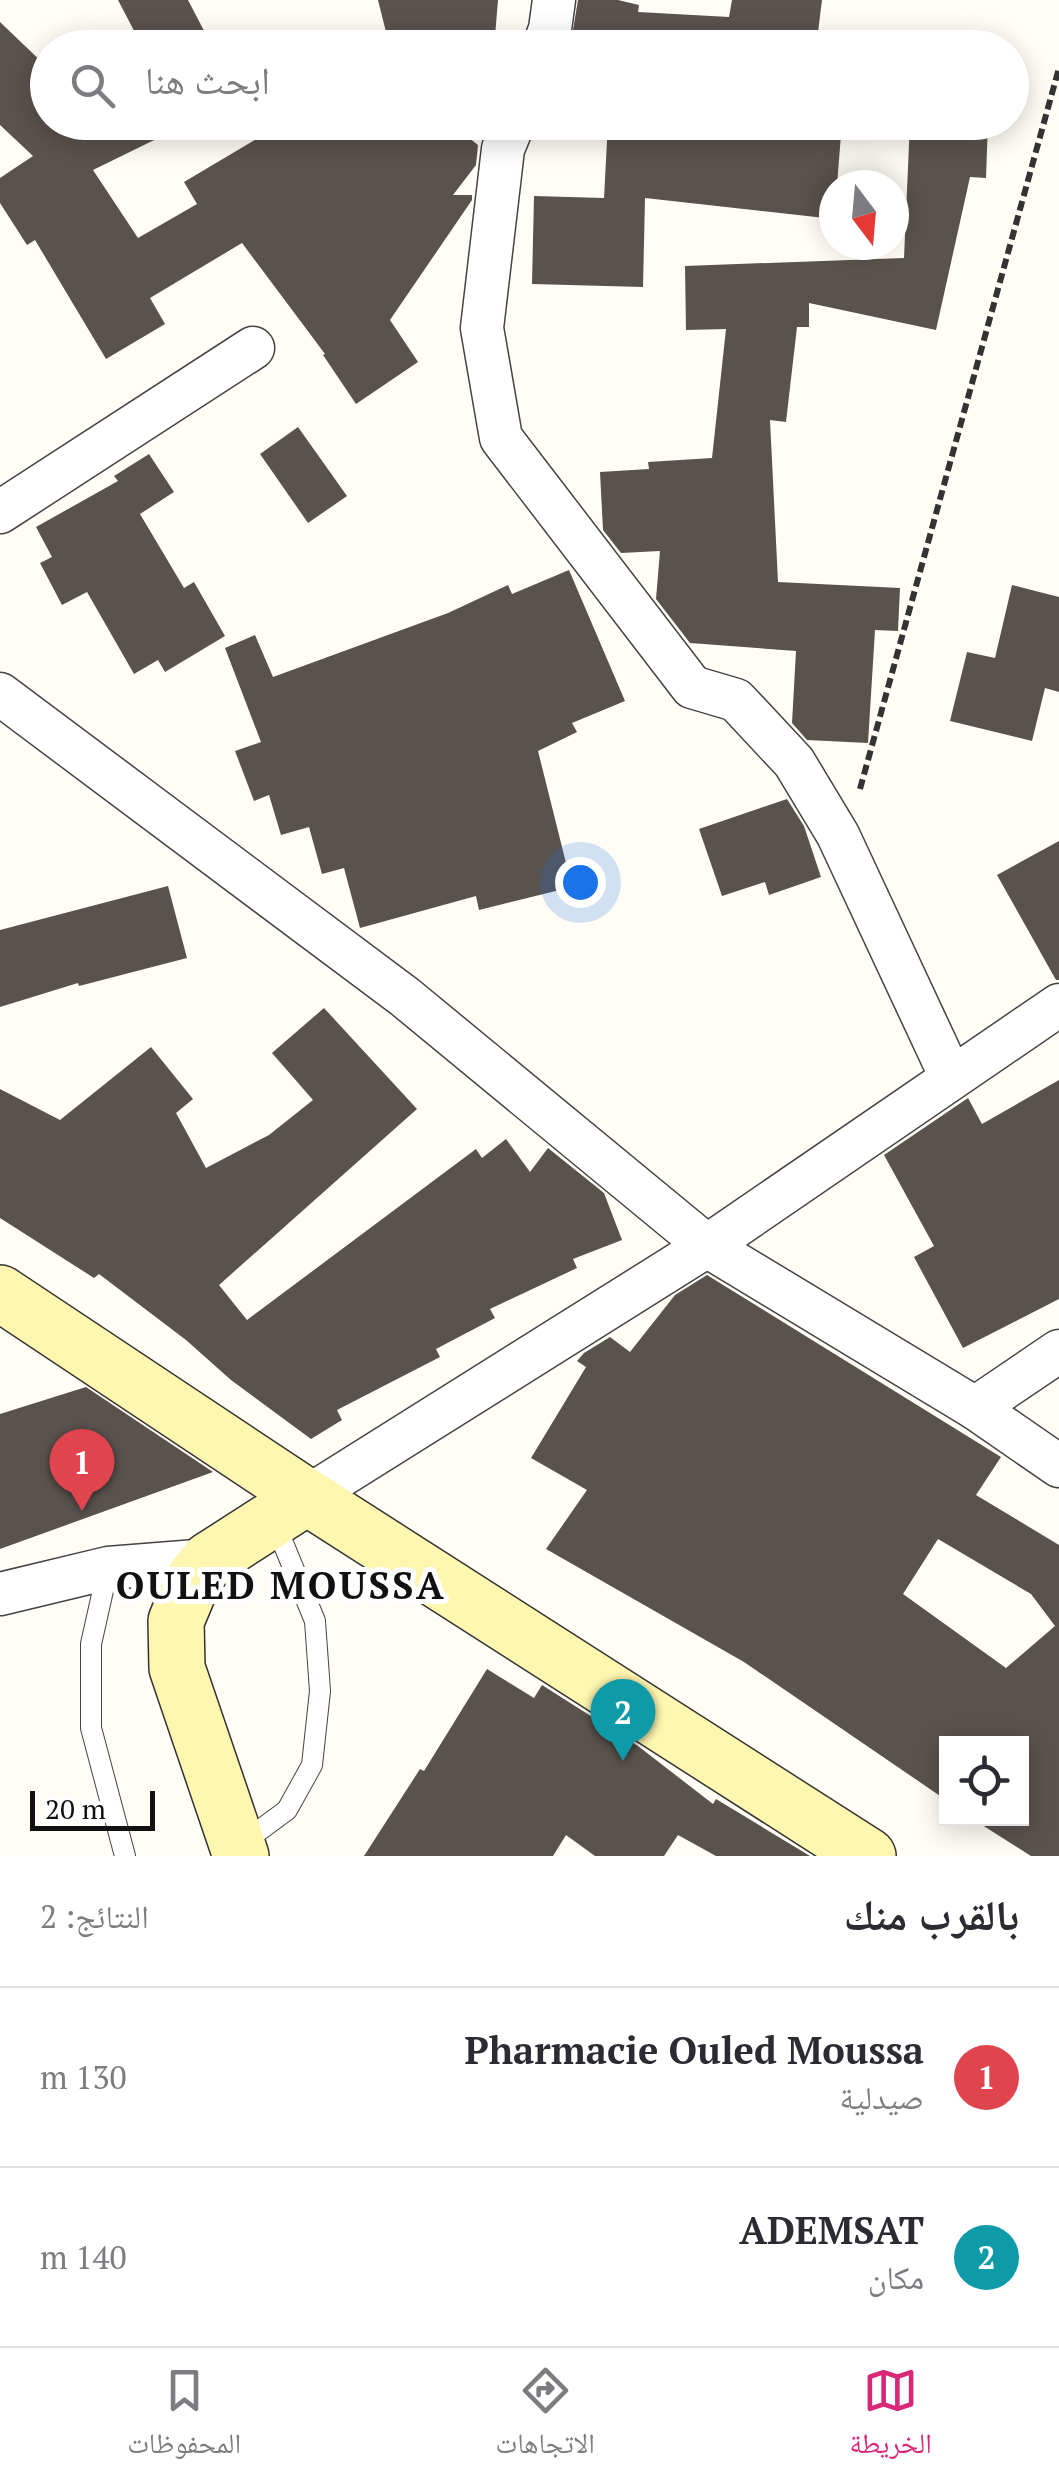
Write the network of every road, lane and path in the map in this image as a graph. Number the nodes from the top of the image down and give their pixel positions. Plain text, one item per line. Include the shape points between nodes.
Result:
1 (554, 0) edge
2 (550, 30) edge
3 (1059, 68) edge
4 (507, 140) edge
5 (253, 348) dead end
6 (0, 512) edge
7 (0, 694) edge
8 (838, 835) junction
9 (1059, 1006) edge
10 (952, 1077) junction
11 (707, 1246) junction
12 (0, 1293) edge
13 (1059, 1350) edge
14 (975, 1408) junction
15 (1059, 1466) edge
16 (290, 1508) junction
17 (209, 1560) junction
18 (108, 1568) junction
19 (0, 1594) edge
20 (240, 1851) edge
21 (125, 1856) edge
22 (868, 1856) edge

1 - 2 street
3 - 8 path via 860,789
4 - 8 street via 482,328 501,438 692,688 736,700 794,762
5 - 6 street
7 - 11 street via 405,997
8 - 10 street
9 - 10 street
10 - 11 street
11 - 14 street
11 - 16 street
12 - 16 main road
13 - 14 street
14 - 15 street
16 - 17 main road
16 - 20 lane via 315,1621 320,1691 312,1764 287,1810
16 - 22 main road
17 - 18 street
17 - 20 main road via 176,1622 177,1668
18 - 19 street
18 - 21 lane via 90,1644 91,1728

